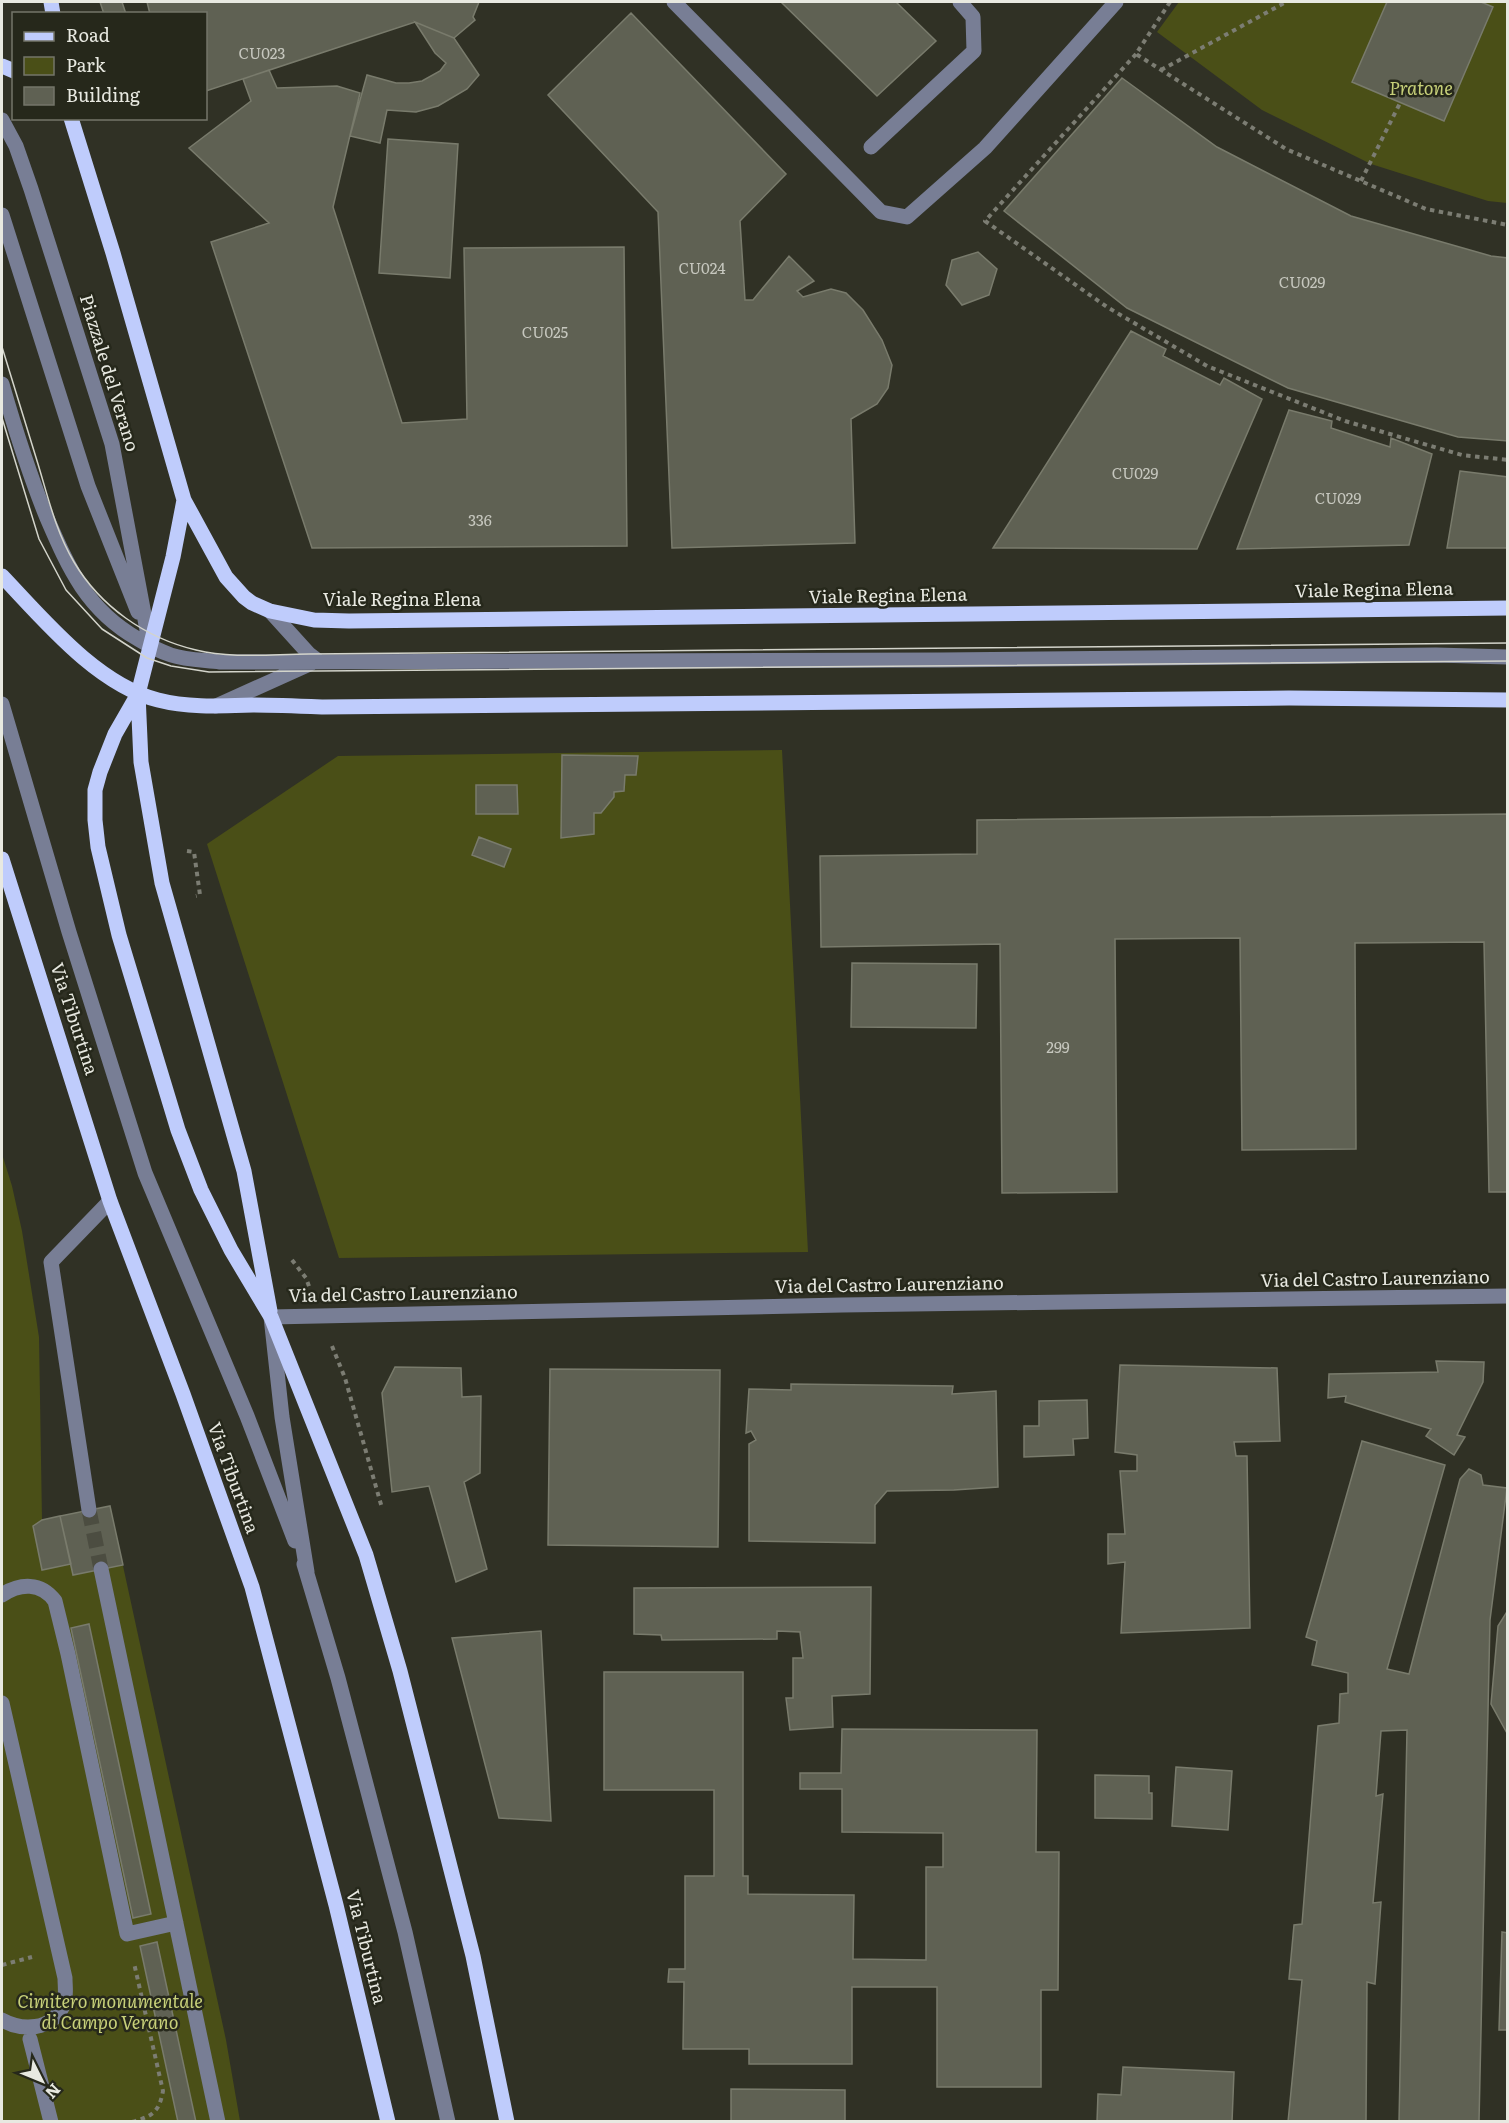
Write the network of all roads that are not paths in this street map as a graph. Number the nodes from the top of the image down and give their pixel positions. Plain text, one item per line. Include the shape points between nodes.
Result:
1 (674, 2) edge
2 (960, 2) edge
3 (1116, 2) edge
4 (2, 120) edge
5 (70, 122) edge
6 (871, 147) dead end
7 (2, 215) edge
8 (2, 384) edge
9 (184, 500) junction
10 (2, 576) edge
11 (1508, 608) edge
12 (270, 611) junction
13 (150, 646) junction
14 (1508, 657) edge
15 (317, 660) junction
16 (138, 694) junction
17 (1508, 700) edge
18 (2, 704) edge
19 (216, 706) junction
20 (2, 859) edge
21 (110, 1201) junction
22 (1508, 1296) edge
23 (271, 1317) junction
24 (89, 1510) tunnel mouth
25 (101, 1569) tunnel mouth
26 (307, 1572) junction
27 (2, 1595) edge
28 (2, 1703) edge
29 (176, 1923) junction
30 (2, 2020) edge
31 (30, 2038) dead end
32 (51, 2121) edge
33 (218, 2121) edge
34 (388, 2121) edge
35 (448, 2121) edge
36 (507, 2121) edge

1 - 3 street via 881,212 908,217 985,148
2 - 6 street via 974,17 974,51
4 - 13 street, Piazzale del Verano via 31,189 112,444
5 - 9 main road, Piazzale del Verano via 113,253
7 - 13 street via 88,486
8 - 13 street via 30,478 78,583 105,616
9 - 12 main road, Piazzale del Verano via 236,590
9 - 13 main road, Piazzale del Verano
10 - 16 main road via 78,652
11 - 12 main road, Viale Regina Elena via 349,621 314,620
12 - 15 street, Piazzale del Verano
13 - 15 street via 171,655 200,660
13 - 16 main road, Piazzale del Verano
14 - 15 street
15 - 19 street
16 - 19 main road via 176,704
16 - 23 main road, Via Tiburtina via 141,762 162,882 244,1171
16 - 23 main road, Via Tiburtina via 115,734 95,790 98,847 119,935 178,1130 201,1190
17 - 19 main road via 1289,698
18 - 26 street, Via Tiburtina via 145,1173 247,1416
20 - 21 main road, Via Tiburtina
21 - 24 street via 51,1262
21 - 34 main road, Via Tiburtina via 252,1587
22 - 23 street, Via del Castro Laurenziano
23 - 26 street, Via Tiburtina via 282,1417
23 - 36 main road, Via Tiburtina via 366,1555 400,1671 472,1956
25 - 29 street
26 - 35 street, Via Tiburtina via 405,1932
27 - 29 street via 25,1585 39,1588 55,1601 127,1934
28 - 30 street via 66,1994 63,2007 44,2024 28,2029
29 - 33 street
31 - 32 street

